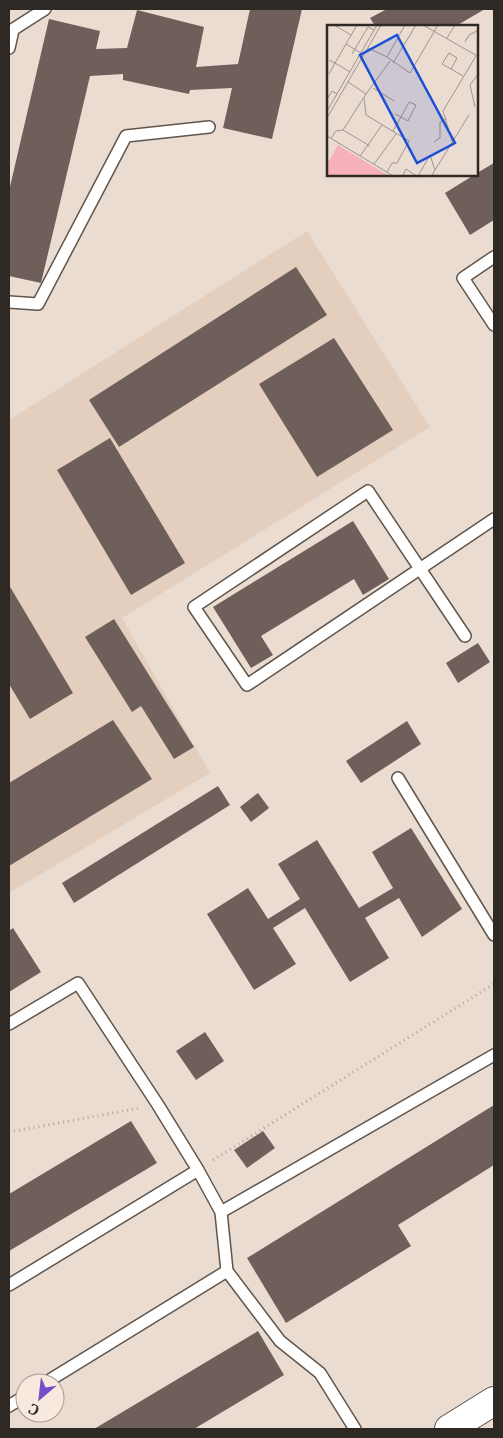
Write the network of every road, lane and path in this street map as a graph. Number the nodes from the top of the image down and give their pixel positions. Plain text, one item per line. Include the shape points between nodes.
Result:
1 (45, 9) edge
2 (11, 31) edge
3 (9, 48) edge
4 (209, 127) dead end
5 (494, 257) edge
6 (9, 302) edge
7 (494, 325) edge
8 (494, 519) edge
9 (420, 569) junction
10 (465, 636) dead end
11 (398, 778) dead end
12 (494, 935) edge
13 (494, 984) edge
14 (9, 1024) edge
15 (494, 1055) edge
16 (158, 1105) junction
17 (9, 1132) edge
18 (198, 1170) junction
19 (221, 1212) junction
20 (227, 1271) junction
21 (9, 1285) edge
22 (61, 1373) edge
23 (494, 1402) edge
24 (355, 1429) edge
25 (449, 1429) edge

1 - 2 lane
2 - 3 lane
4 - 6 lane via 126,136 38,304
5 - 7 lane via 463,278
8 - 9 lane
9 - 9 lane via 368,491 194,607 247,685
9 - 10 lane
11 - 12 lane
13 - 18 path
14 - 16 lane via 78,983
15 - 19 lane
16 - 17 path
16 - 18 lane
18 - 19 lane
18 - 21 lane
19 - 20 lane
20 - 22 lane
20 - 24 lane via 280,1341 320,1372
23 - 25 main road

